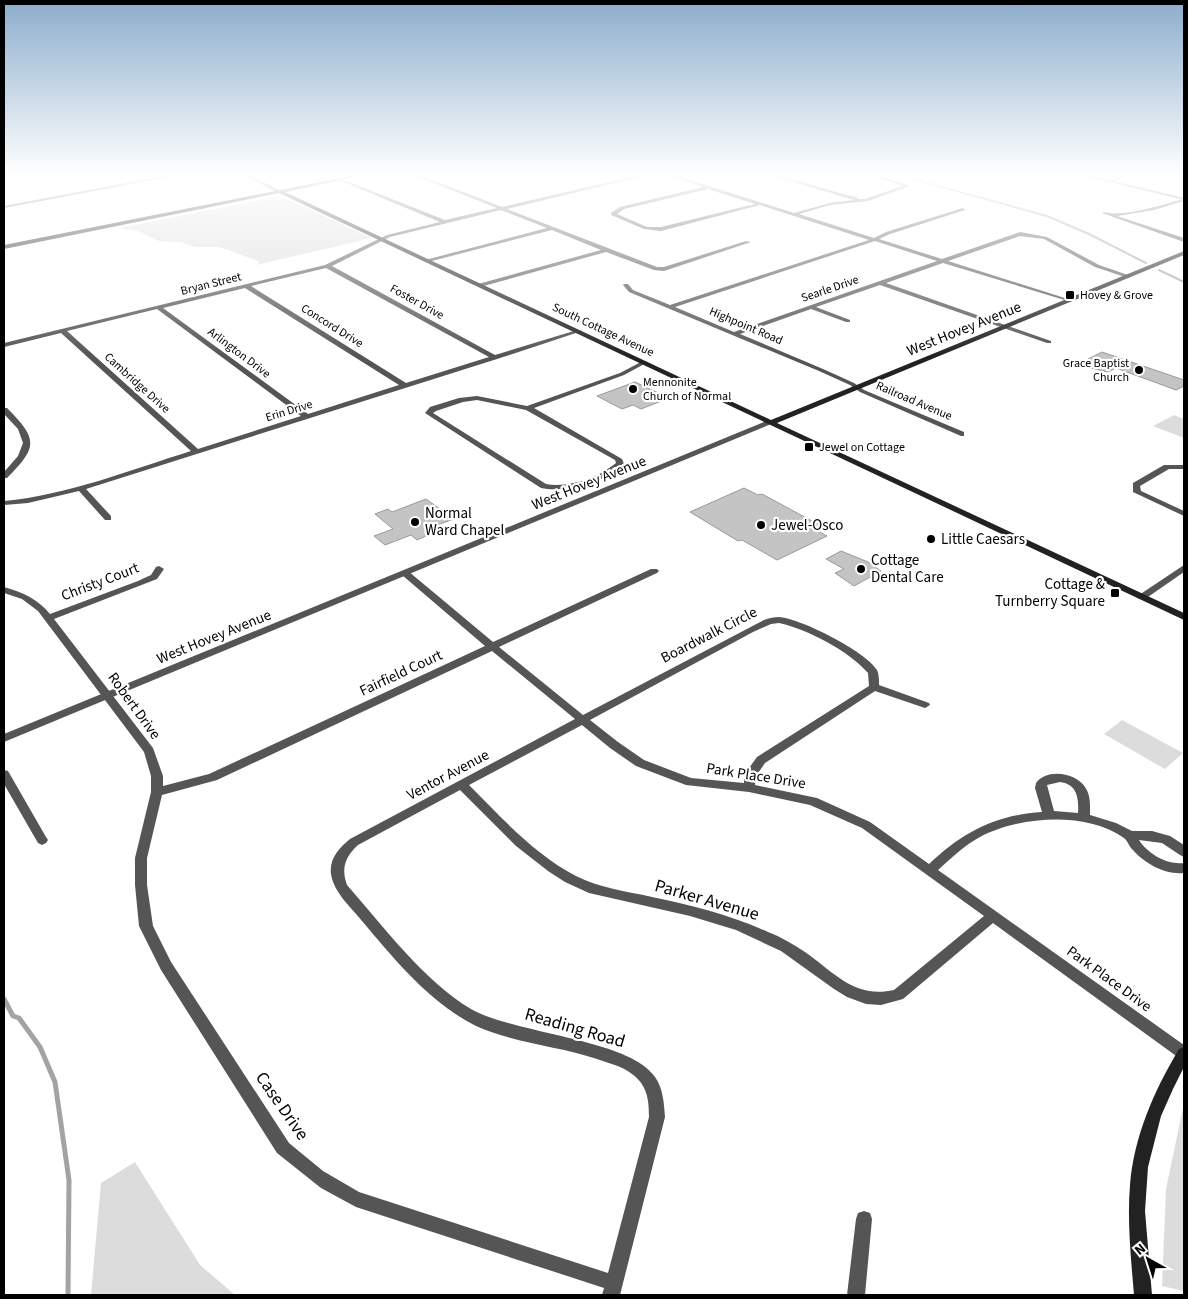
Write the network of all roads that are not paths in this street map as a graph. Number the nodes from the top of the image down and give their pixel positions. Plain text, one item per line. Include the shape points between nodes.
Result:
1 (70, 235) edge
2 (372, 235) edge
3 (397, 235) edge
4 (529, 235) edge
5 (566, 235) edge
6 (860, 235) edge
7 (887, 235) edge
8 (1014, 235) edge
9 (1031, 235) edge
10 (1168, 235) edge
11 (381, 239) junction
12 (874, 239) junction
13 (1184, 240) edge
14 (748, 242) dead end
15 (4, 248) edge
16 (606, 250) junction
17 (1184, 253) edge
18 (428, 260) junction
19 (942, 260) junction
20 (327, 266) junction
21 (1128, 276) junction
22 (880, 283) junction
23 (480, 285) junction
24 (626, 285) dead end
25 (246, 286) junction
26 (1069, 301) junction
27 (158, 307) junction
28 (670, 307) junction
29 (810, 308) junction
30 (848, 321) dead end
31 (1008, 327) junction
32 (62, 330) junction
33 (579, 331) junction
34 (734, 334) junction
35 (1049, 342) dead end
36 (4, 344) edge
37 (495, 358) junction
38 (645, 362) junction
39 (405, 386) junction
40 (858, 388) junction
41 (528, 408) junction
42 (4, 410) edge
43 (307, 417) junction
44 (772, 422) junction
45 (961, 434) dead end
46 (197, 452) junction
47 (1184, 467) edge
48 (4, 476) edge
49 (81, 489) junction
50 (4, 503) edge
51 (1184, 514) edge
52 (108, 518) dead end
53 (1184, 568) edge
54 (160, 569) dead end
55 (654, 571) dead end
56 (406, 573) junction
57 (4, 590) edge
58 (1142, 597) junction
59 (1184, 617) edge
60 (49, 618) junction
61 (492, 646) junction
62 (874, 687) junction
63 (108, 695) junction
64 (925, 705) dead end
65 (583, 719) junction
66 (4, 738) edge
67 (4, 774) edge
68 (462, 785) junction
69 (749, 788) junction
70 (157, 792) junction
71 (1049, 816) junction
72 (1084, 819) junction
73 (1130, 836) junction
74 (42, 840) dead end
75 (1184, 852) edge
76 (336, 865) joint
77 (1184, 868) edge
78 (930, 870) junction
79 (141, 878) joint
80 (993, 916) junction
81 (1184, 1054) edge
82 (864, 1219) dead end
83 (612, 1289) edge
84 (856, 1295) edge
85 (1143, 1295) edge

1 - 15 main road
2 - 11 main road, South Cottage Avenue
3 - 11 street, Bryan Street
4 - 18 street
5 - 16 street
6 - 12 street
7 - 12 street
8 - 19 street, Searle Drive
9 - 21 street, Searle Drive via 1045,238 1097,266
10 - 13 street
11 - 18 main road, South Cottage Avenue
11 - 20 street, Bryan Street via 351,257
12 - 19 street
12 - 28 street
14 - 16 street via 657,269
16 - 23 street
17 - 21 main road, West Hovey Avenue
18 - 23 main road, South Cottage Avenue
19 - 22 street, Searle Drive
19 - 26 street
20 - 25 street, Bryan Street
20 - 37 street, Foster Drive
21 - 26 main road, West Hovey Avenue
22 - 29 street, Searle Drive
22 - 31 street
23 - 33 main road, South Cottage Avenue
24 - 28 street, Highpoint Road via 631,291
25 - 27 street, Bryan Street
25 - 39 street, Concord Drive
26 - 31 main road, West Hovey Avenue
27 - 32 street, Bryan Street
27 - 43 street, Arlington Drive
28 - 34 street, Highpoint Road
29 - 30 street
29 - 34 street, Searle Drive
31 - 35 street
31 - 40 main road, West Hovey Avenue
32 - 36 street, Bryan Street
32 - 46 street, Cambridge Drive
33 - 37 street, Erin Drive
33 - 38 main road, South Cottage Avenue
34 - 40 street, Highpoint Road
37 - 39 street, Erin Drive
38 - 41 street via 622,374
38 - 44 main road, South Cottage Avenue
39 - 43 street, Erin Drive
40 - 44 main road, West Hovey Avenue
40 - 45 street, Railroad Avenue
41 - 41 street via 470,398 429,413 552,489 568,488 620,464 618,459
42 - 48 street via 27,437 23,456
43 - 46 street, Erin Drive
44 - 56 street, West Hovey Avenue
44 - 58 main road, South Cottage Avenue
46 - 49 street, Erin Drive
47 - 51 street via 1166,467 1136,485 1137,492 1146,498
49 - 50 street, Erin Drive
49 - 52 street
53 - 58 street
54 - 60 street, Christy Court via 154,577 141,583
55 - 61 street, Fairfield Court
56 - 61 street, Park Place Drive
56 - 63 street, West Hovey Avenue
57 - 60 street, Robert Drive via 33,602
58 - 59 main road, South Cottage Avenue
60 - 63 street, Robert Drive
61 - 65 street, Park Place Drive
61 - 70 street, Fairfield Court via 213,777
62 - 64 street
62 - 65 street, Boardwalk Circle via 873,672 864,662 804,626 770,621
62 - 69 street via 760,760 750,775
63 - 66 street, West Hovey Avenue
63 - 70 street, Robert Drive via 148,751 157,776
65 - 68 street, Ventor Avenue
65 - 69 street, Park Place Drive via 640,763 662,773 690,782
67 - 74 street
68 - 76 street, Ventor Avenue via 354,842 338,858
68 - 80 street, Parker Avenue via 529,851 568,878 589,888 731,923 766,936 859,998 880,1001 898,996
69 - 78 street, Park Place Drive via 796,797 833,809 866,825
70 - 79 street, Robert Drive via 141,858
71 - 72 street
71 - 72 street via 1041,788 1042,783 1055,777 1065,778 1078,786 1082,794
71 - 78 street via 1008,820 976,834
72 - 73 street via 1105,824
73 - 75 street via 1155,835
73 - 77 street via 1137,846 1157,861 1169,868
76 - 83 street, Reading Road via 342,888 434,992 467,1015 625,1061 649,1080 656,1099 657,1117
78 - 80 street, Park Place Drive
79 - 83 street, Case Drive via 146,926 166,966 283,1148 305,1168 331,1186 366,1202
80 - 81 street, Park Place Drive
81 - 85 main road via 1167,1082 1154,1114 1138,1184
82 - 84 street

